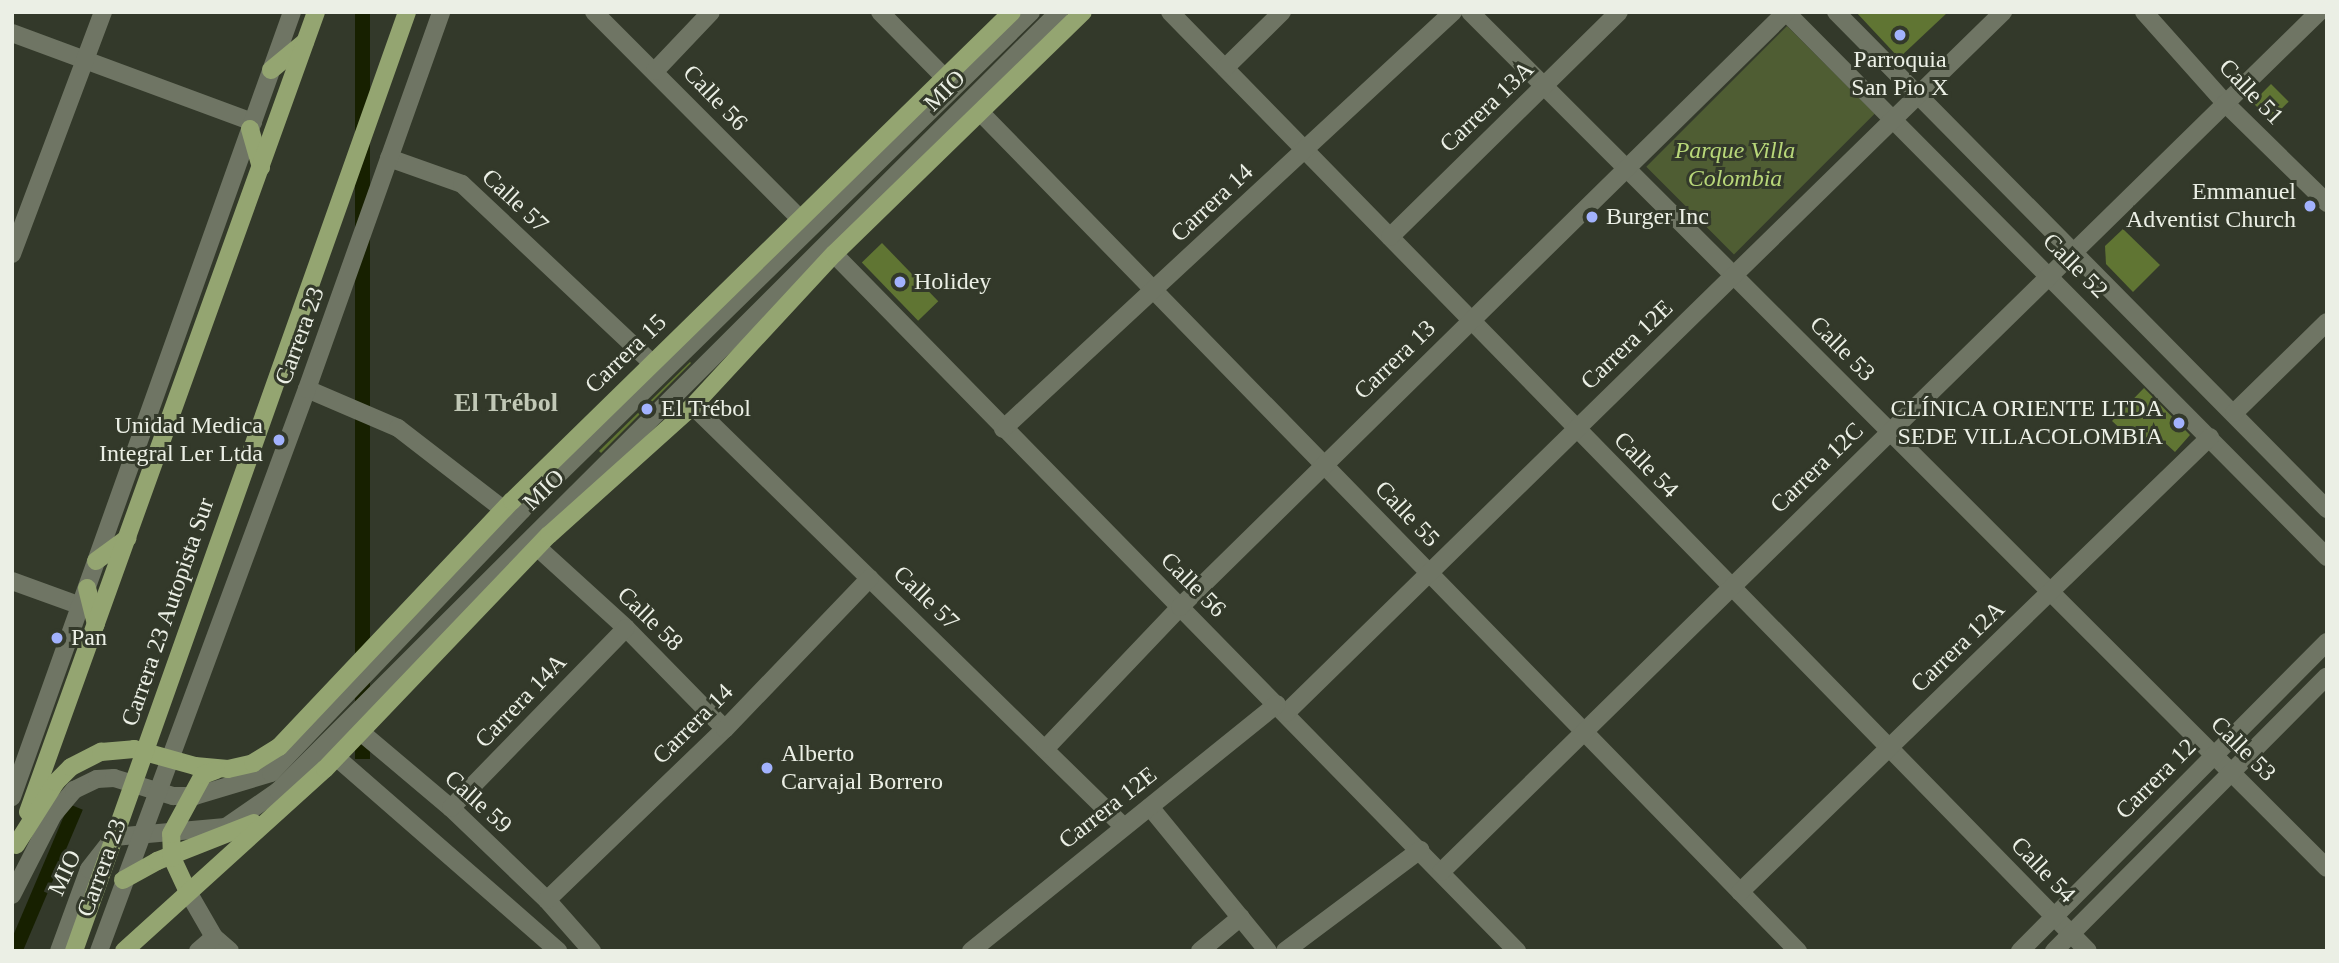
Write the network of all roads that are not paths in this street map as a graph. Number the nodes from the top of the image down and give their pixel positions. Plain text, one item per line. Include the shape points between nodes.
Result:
1 (103, 12) edge
2 (292, 12) edge
3 (316, 12) edge
4 (407, 12) edge
5 (440, 12) edge
6 (594, 12) edge
7 (711, 12) edge
8 (880, 12) edge
9 (1012, 12) edge
10 (1031, 12) edge
11 (1059, 12) edge
12 (1083, 12) edge
13 (1170, 12) edge
14 (1282, 12) edge
15 (1453, 12) edge
16 (1470, 12) edge
17 (1619, 12) edge
18 (1786, 12) edge
19 (1836, 12) edge
20 (2003, 12) edge
21 (2144, 12) edge
22 (2319, 12) edge
23 (12, 33) edge
24 (305, 43) junction
25 (85, 60) junction
26 (1225, 68) junction
27 (271, 70) junction
28 (655, 71) junction
29 (945, 78) junction
30 (1544, 86) junction
31 (1918, 94) junction
32 (2225, 103) junction
33 (980, 112) junction
34 (1893, 118) junction
35 (251, 125) junction
36 (1304, 150) junction
37 (389, 158) junction
38 (261, 166) junction
39 (1627, 168) junction
40 (2327, 203) edge
41 (800, 219) junction
42 (1390, 237) junction
43 (2074, 250) junction
44 (12, 254) edge
45 (834, 254) junction
46 (2049, 274) junction
47 (1733, 275) junction
48 (1154, 290) junction
49 (1471, 320) junction
50 (2327, 322) edge
51 (652, 363) junction
52 (307, 390) junction
53 (693, 406) junction
54 (2234, 413) junction
55 (1577, 428) junction
56 (1003, 429) junction
57 (1890, 431) junction
58 (2210, 438) junction
59 (1324, 465) junction
60 (2327, 509) edge
61 (504, 510) junction
62 (128, 538) junction
63 (537, 547) junction
64 (2327, 557) edge
65 (96, 561) junction
66 (1429, 573) junction
67 (870, 578) junction
68 (12, 582) edge
69 (1731, 587) junction
70 (87, 589) junction
71 (2050, 592) junction
72 (81, 606) junction
73 (1180, 607) junction
74 (96, 624) junction
75 (626, 628) junction
76 (2327, 642) edge
77 (2327, 676) edge
78 (328, 702) junction
79 (1281, 708) junction
80 (354, 727) junction
81 (725, 729) junction
82 (1584, 732) junction
83 (1889, 748) junction
84 (1045, 750) junction
85 (145, 751) junction
86 (2214, 756) junction
87 (336, 757) junction
88 (168, 760) junction
89 (216, 770) junction
90 (2231, 772) junction
91 (16, 775) edge
92 (134, 785) junction
93 (156, 792) junction
94 (195, 796) junction
95 (12, 797) edge
96 (1150, 807) junction
97 (451, 808) junction
98 (273, 813) junction
99 (1123, 826) junction
100 (140, 834) junction
101 (171, 834) junction
102 (114, 837) junction
103 (14, 850) edge
104 (1420, 850) junction
105 (172, 858) junction
106 (2327, 868) edge
107 (1441, 872) junction
108 (123, 880) junction
109 (188, 892) junction
110 (1740, 892) junction
111 (12, 895) edge
112 (547, 900) junction
113 (560, 915) junction
114 (1241, 917) junction
115 (2054, 917) junction
116 (543, 934) junction
117 (2071, 934) junction
118 (214, 937) junction
119 (60, 951) edge
120 (74, 951) edge
121 (99, 951) edge
122 (124, 951) edge
123 (198, 951) edge
124 (230, 951) edge
125 (558, 951) edge
126 (592, 951) edge
127 (971, 951) edge
128 (1200, 951) edge
129 (1268, 951) edge
130 (1285, 951) edge
131 (1517, 951) edge
132 (1798, 951) edge
133 (2020, 951) edge
134 (2054, 951) edge
135 (2088, 951) edge

1 - 25 street
2 - 27 street
3 - 24 main road
4 - 85 main road, Carrera 23 Autopista Sur
5 - 37 street, Carrera 23
6 - 28 street, Calle 56
7 - 28 street
8 - 29 street
9 - 29 main road, Carrera 15
10 - 78 street, MIO
11 - 80 street, MIO
12 - 33 main road
13 - 26 street, Calle 54
14 - 26 street
15 - 36 street, Carrera 14
16 - 30 street, Calle 53
17 - 30 street, Carrera 13A
18 - 34 street, Calle 52
18 - 39 street, Carrera 13
19 - 31 street, Calle 52
20 - 31 street, Carrera 12E
21 - 32 street, Calle 51
22 - 32 street, Carrera 12C
23 - 25 street
24 - 27 main road
24 - 38 main road
25 - 35 street
25 - 44 street
26 - 36 street, Calle 54
27 - 35 street
28 - 41 street, Calle 56
29 - 41 main road, Carrera 15
30 - 39 street, Calle 53
30 - 42 street, Carrera 13A
31 - 34 street, Carrera 12E
31 - 43 street, Calle 52
32 - 40 street, Calle 51
32 - 43 street, Carrera 12C
33 - 45 main road
33 - 48 street, Calle 55
34 - 46 street, Calle 52
34 - 47 street, Carrera 12E
35 - 38 main road
35 - 65 street
36 - 42 street, Calle 54
36 - 48 street, Carrera 14
37 - 51 street, Calle 57 via 462,184
37 - 52 street, Carrera 23
38 - 62 main road
39 - 47 street, Calle 53
39 - 49 street, Carrera 13
41 - 51 main road, Carrera 15
42 - 49 street, Calle 54
43 - 46 street, Carrera 12C
43 - 54 street, Calle 52
45 - 53 main road
45 - 56 street, Calle 56
46 - 57 street, Carrera 12C
46 - 58 street, Calle 52
47 - 55 street, Carrera 12E
47 - 57 street, Calle 53
48 - 56 street, Carrera 14
48 - 59 street, Calle 55
49 - 55 street, Calle 54
49 - 59 street, Carrera 13
50 - 54 street
51 - 61 main road, Carrera 15
52 - 61 street via 398,428
52 - 88 street, Carrera 23
53 - 63 main road
53 - 67 street, Calle 57
54 - 60 street, Calle 52
55 - 66 street, Carrera 12E
55 - 69 street, Calle 54
56 - 73 street, Calle 56
57 - 69 street, Carrera 12C
57 - 71 street, Calle 53
58 - 64 street, Calle 52
58 - 71 street, Carrera 12A
59 - 66 street, Calle 55
59 - 73 street, Carrera 13
61 - 78 main road, Carrera 15
62 - 65 main road
62 - 74 main road
63 - 75 street, Calle 58
63 - 80 main road
65 - 70 street
66 - 79 street, Carrera 12E
66 - 82 street, Calle 55
67 - 81 street, Carrera 14
67 - 84 street, Calle 57
68 - 72 street
69 - 82 street, Carrera 12C
69 - 83 street, Calle 54
70 - 72 street
70 - 74 main road
71 - 83 street, Carrera 12A
71 - 86 street, Calle 53
72 - 91 street
73 - 79 street, Calle 56
73 - 84 street, Carrera 13
74 - 103 main road
75 - 81 street, Calle 58
75 - 97 street, Carrera 14A
76 - 86 street, Carrera 12
77 - 90 street, Carrera 12
78 - 80 street, Calle 59
78 - 89 main road, Carrera 15 via 268,755 238,768
78 - 94 street, MIO via 271,773
79 - 96 street, Carrera 12E
79 - 104 street, Calle 56
80 - 87 main road
80 - 97 street, Calle 59
80 - 101 street, MIO via 278,791 226,827
81 - 112 street, Carrera 14
82 - 107 street, Carrera 12C
82 - 110 street, Calle 55
83 - 110 street, Carrera 12A
83 - 115 street, Calle 54
84 - 99 street, Calle 57
85 - 88 main road, Carrera 15
85 - 92 main road, Carrera 23 Autopista Sur
85 - 103 main road via 101,752 71,767
86 - 90 street, Calle 53
86 - 115 street, Carrera 12
87 - 98 main road
87 - 116 street
88 - 89 main road, Carrera 15
88 - 93 street, Carrera 23
89 - 94 main road via 203,775
90 - 106 street, Calle 53
90 - 117 street, Carrera 12
91 - 95 street
92 - 93 street, MIO
92 - 102 main road, Carrera 23 Autopista Sur
92 - 111 street, MIO via 105,778 74,790 43,830
93 - 94 street, MIO
93 - 100 street, Carrera 23
94 - 101 main road
96 - 99 street, Carrera 12E
96 - 114 street
97 - 112 street, Calle 59
98 - 105 main road
98 - 109 main road
99 - 127 street, Carrera 12E
100 - 101 street, MIO
100 - 102 street, MIO
100 - 108 street, Carrera 23
101 - 105 main road
102 - 119 street, MIO via 89,869
102 - 120 main road, Carrera 23 Autopista Sur
104 - 107 street, Calle 56
104 - 130 street
105 - 108 main road
105 - 109 main road
107 - 131 street, Calle 56
108 - 121 street, Carrera 23
109 - 118 street
109 - 122 main road
110 - 132 street, Calle 55
112 - 113 street, Calle 59
113 - 116 street
113 - 126 street, Calle 59
114 - 128 street
114 - 129 street
115 - 117 street, Calle 54
115 - 133 street, Carrera 12
116 - 125 street
117 - 134 street, Carrera 12
117 - 135 street, Calle 54
118 - 123 street
118 - 124 street

